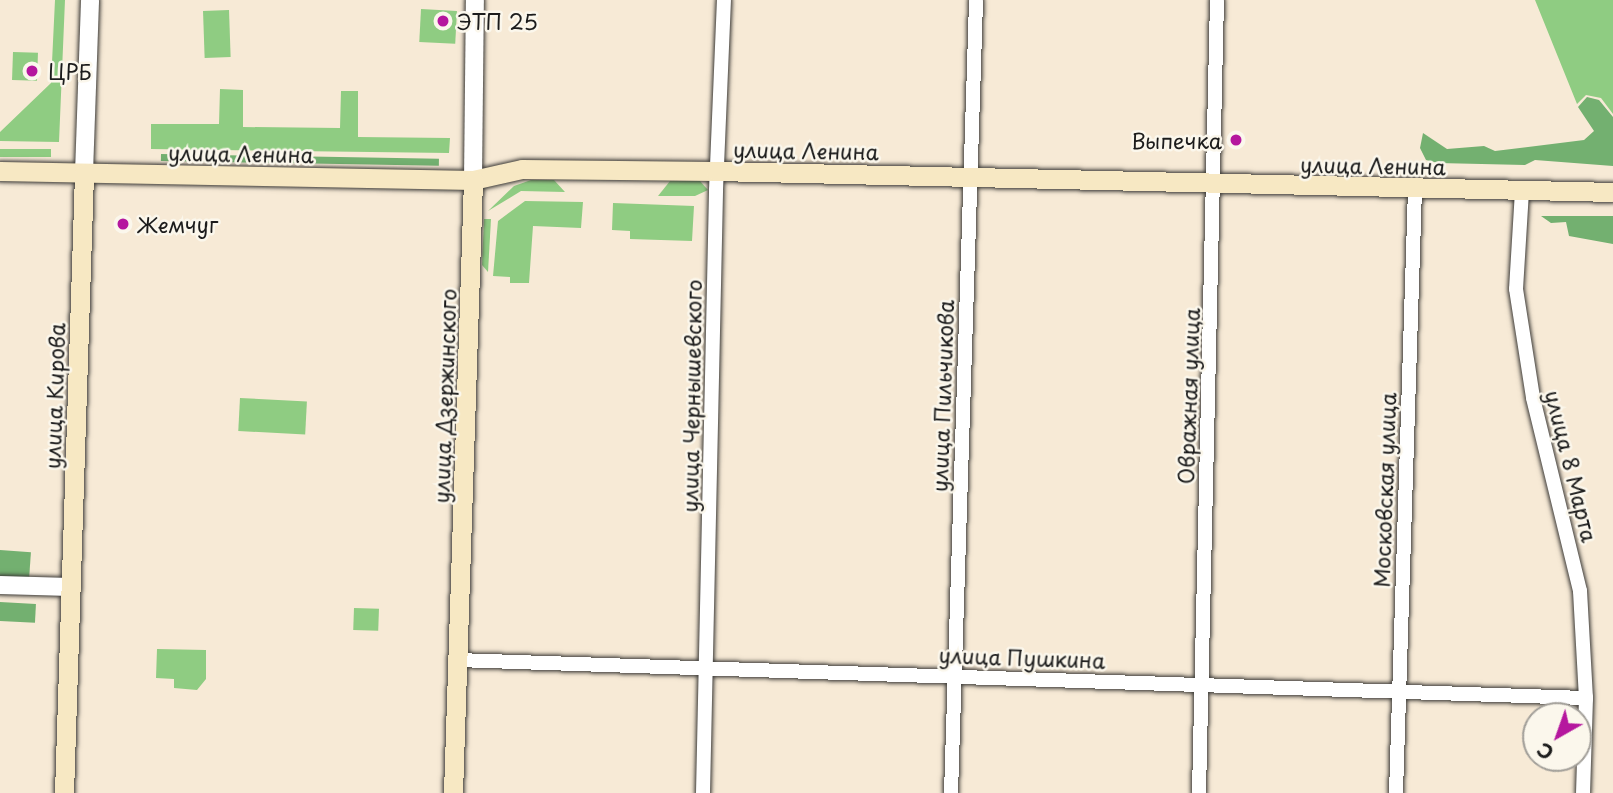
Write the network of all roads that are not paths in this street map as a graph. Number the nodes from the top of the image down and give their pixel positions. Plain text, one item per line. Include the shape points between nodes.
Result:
1 (90, 0) edge
2 (475, 0) edge
3 (724, 0) edge
4 (976, 0) edge
5 (1217, 0) edge
6 (0, 171) edge
7 (716, 171) junction
8 (84, 173) junction
9 (971, 176) junction
10 (473, 180) junction
11 (1215, 185) junction
12 (1415, 188) junction
13 (1522, 191) junction
14 (1613, 192) edge
15 (0, 584) edge
16 (70, 587) junction
17 (457, 660) junction
18 (708, 668) junction
19 (954, 676) junction
20 (1200, 682) junction
21 (1399, 692) junction
22 (1586, 698) junction
23 (64, 793) edge
24 (453, 793) edge
25 (703, 793) edge
26 (950, 793) edge
27 (1199, 793) edge
28 (1396, 793) edge
29 (1583, 793) edge

1 - 8 street, улица Кирова
2 - 10 street, улица Дзержинского
3 - 7 street, улица Чернышевского
4 - 9 street, улица Пильчикова
5 - 11 street, Овражная улица
6 - 8 main road, улица Ленина
7 - 9 main road, улица Ленина
7 - 10 main road, улица Ленина via 522,169
7 - 18 street, улица Чернышевского
8 - 10 main road, улица Ленина
8 - 16 main road, улица Кирова
9 - 11 main road, улица Ленина
9 - 19 street, улица Пильчикова
10 - 17 main road, улица Дзержинского
11 - 12 main road, улица Ленина
11 - 20 street, Овражная улица
12 - 13 main road, улица Ленина
12 - 21 street, Московская улица
13 - 14 main road, улица Ленина
13 - 22 street, улица 8 Марта via 1517,289 1533,398 1580,591
15 - 16 street
16 - 23 main road, улица Кирова
17 - 18 street, улица Пушкина
17 - 24 main road, улица Дзержинского
18 - 19 street, улица Пушкина
18 - 25 street, улица Чернышевского
19 - 20 street, улица Пушкина
19 - 26 street, улица Пильчикова
20 - 21 street, улица Пушкина
20 - 27 street, Овражная улица
21 - 22 street, улица Пушкина
21 - 28 street, Московская улица
22 - 29 street, улица 8 Марта

